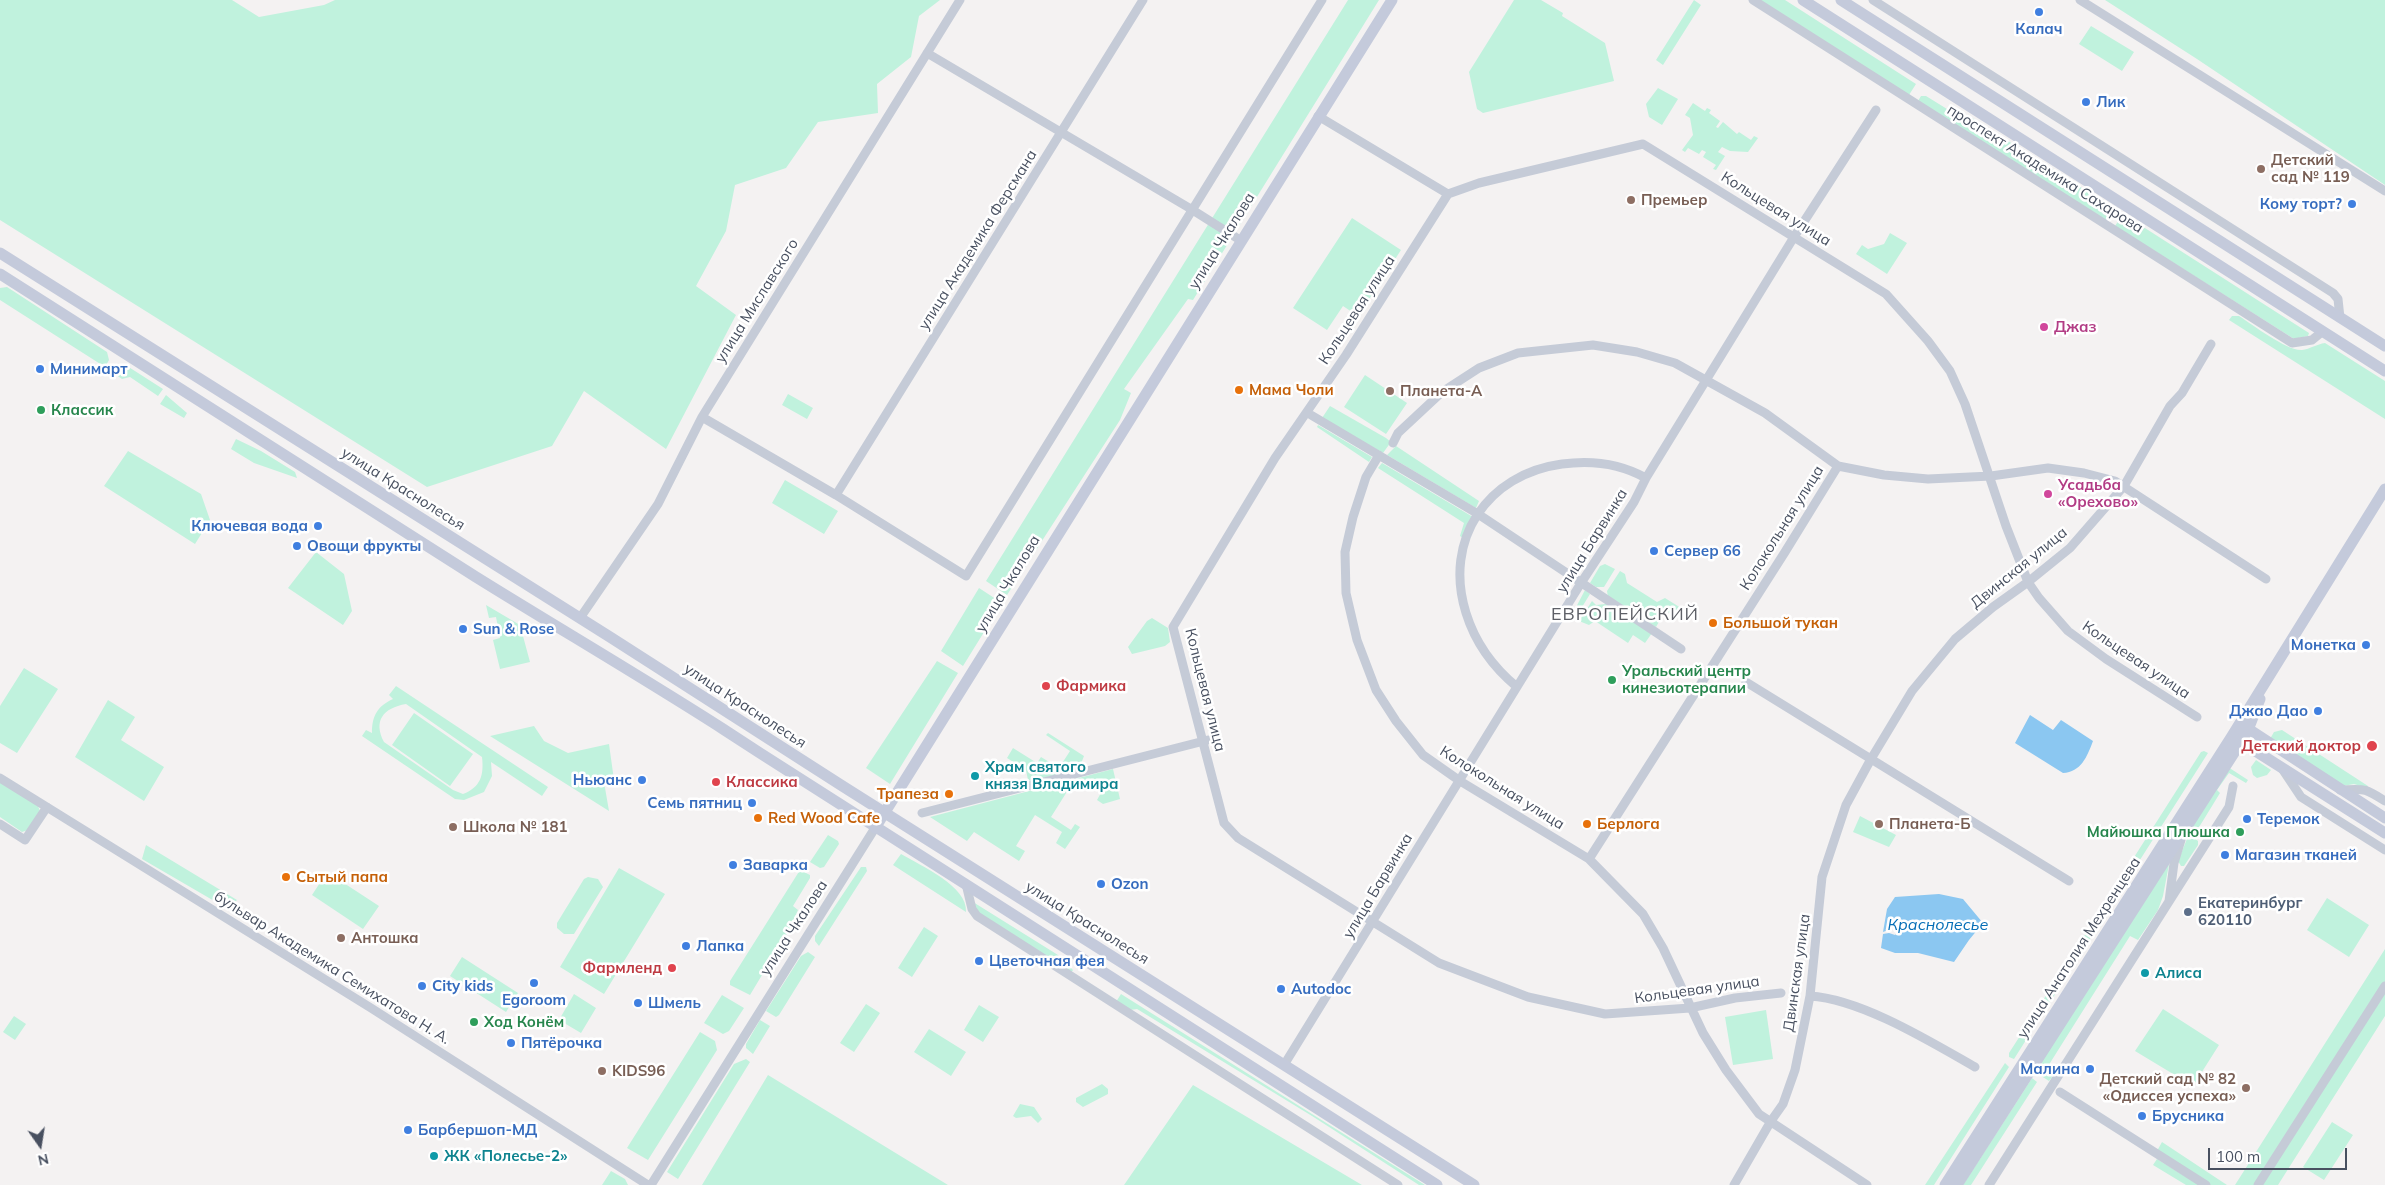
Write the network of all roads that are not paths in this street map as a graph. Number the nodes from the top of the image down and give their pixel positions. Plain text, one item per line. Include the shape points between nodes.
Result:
1 (960, 0) edge
2 (1144, 0) edge
3 (1322, 0) edge
4 (1392, 0) edge
5 (1752, 0) edge
6 (1803, 0) edge
7 (1841, 0) edge
8 (1873, 0) edge
9 (2080, 0) edge
10 (927, 53) junction
11 (1876, 110) dead end
12 (1318, 116) junction
13 (1061, 131) junction
14 (2385, 191) edge
15 (1448, 194) junction
16 (1191, 208) junction
17 (1794, 237) junction
18 (1240, 240) junction
19 (0, 254) edge
20 (1, 275) edge
21 (2340, 318) junction
22 (2324, 331) junction
23 (2211, 344) dead end
24 (2385, 346) edge
25 (2385, 372) edge
26 (1707, 381) junction
27 (1311, 415) dead end
28 (702, 417) junction
29 (1393, 443) dead end
30 (1379, 455) junction
31 (1838, 466) junction
32 (1991, 476) junction
33 (1646, 478) junction
34 (2124, 486) junction
35 (2385, 489) edge
36 (836, 495) junction
37 (1478, 514) junction
38 (492, 563) junction
39 (2266, 579) dead end
40 (481, 580) junction
41 (2028, 582) junction
42 (1581, 583) junction
43 (580, 618) junction
44 (1681, 649) dead end
45 (1746, 682) dead end
46 (1517, 687) junction
47 (2197, 717) dead end
48 (2244, 726) junction
49 (2236, 739) junction
50 (1206, 740) junction
51 (1872, 759) junction
52 (2281, 768) junction
53 (0, 778) edge
54 (1460, 781) junction
55 (2233, 786) dead end
56 (2340, 790) junction
57 (2385, 801) edge
58 (47, 807) junction
59 (885, 812) junction
60 (922, 813) dead end
61 (2385, 818) edge
62 (0, 824) edge
63 (875, 828) junction
64 (2184, 831) junction
65 (2385, 833) edge
66 (2385, 850) edge
67 (1589, 859) junction
68 (2174, 863) junction
69 (2190, 870) junction
70 (2069, 881) dead end
71 (966, 884) junction
72 (2169, 904) junction
73 (1373, 920) junction
74 (2385, 986) edge
75 (1781, 993) dead end
76 (1810, 996) junction
77 (1690, 1008) junction
78 (1284, 1065) junction
79 (1975, 1067) dead end
80 (2060, 1092) dead end
81 (1771, 1121) junction
82 (650, 1185) edge
83 (1398, 1185) edge
84 (1437, 1185) edge
85 (1474, 1185) edge
86 (1734, 1185) edge
87 (1867, 1185) edge
88 (1945, 1185) edge
89 (1957, 1185) edge
90 (1989, 1185) edge
91 (2206, 1185) edge
92 (2258, 1185) edge

1 - 10 street, улица Миславского
2 - 13 street, улица Академика Ферсмана
3 - 16 street
4 - 12 street, улица Чкалова
5 - 22 street, проспект Академика Сахарова via 2292,343 2312,340
6 - 22 street, проспект Академика Сахарова
7 - 21 street, проспект Академика Сахарова
8 - 21 street via 2333,294 2338,299
9 - 14 street
10 - 13 street
10 - 28 street, улица Миславского
11 - 17 street, улица Барвинка
12 - 15 street
12 - 18 street, улица Чкалова
13 - 16 street
13 - 36 street, улица Академика Ферсмана
15 - 17 street, Кольцевая улица via 1479,182 1643,144
15 - 50 street, Кольцевая улица via 1346,355 1270,465 1173,627
16 - 18 street
16 - 36 street via 966,576
17 - 26 street, улица Барвинка
17 - 32 street, Кольцевая улица via 1886,294 1928,341 1950,371
18 - 59 street, улица Чкалова
19 - 38 street, улица Краснолесья
20 - 40 street, улица Краснолесья
21 - 24 street, проспект Академика Сахарова
22 - 25 street, проспект Академика Сахарова
23 - 34 street, Двинская улица via 2182,393 2170,406
26 - 29 street, Колокольная улица via 1675,363 1636,352 1593,346 1518,352 1479,368 1442,392 1398,433
26 - 31 street, Колокольная улица via 1765,413
26 - 33 street, улица Барвинка
27 - 30 street
28 - 36 street
28 - 43 street, улица Миславского via 658,504
30 - 37 street
30 - 54 street, Колокольная улица via 1363,485 1345,552 1346,593 1357,640 1376,690 1396,721 1423,755
31 - 32 street, Колокольная улица via 1884,476 1928,479
31 - 67 street, Колокольная улица
32 - 34 street, Колокольная улица via 2048,468 2084,473
32 - 41 street, Кольцевая улица
33 - 37 street via 1628,468 1603,464 1576,462 1549,466 1526,472 1504,484
33 - 42 street, улица Барвинка
34 - 39 street, Колокольная улица
34 - 41 street, Двинская улица via 2070,548
35 - 48 street, улица Анатолия Мехренцева via 2269,676
37 - 42 street
37 - 46 street via 1461,555 1464,604 1473,633 1487,655 1500,673
38 - 40 street
38 - 43 street, улица Краснолесья
40 - 63 street, улица Краснолесья via 577,637
41 - 47 street, Кольцевая улица via 2068,631
41 - 51 street, Двинская улица via 1955,639 1912,692
42 - 44 street
42 - 46 street, улица Барвинка
43 - 59 street, улица Краснолесья
45 - 51 street
46 - 54 street, улица Барвинка
48 - 49 street, улица Анатолия Мехренцева
48 - 56 street
49 - 52 street
49 - 64 street, улица Анатолия Мехренцева
49 - 88 street, улица Анатолия Мехренцева
50 - 60 street
50 - 73 street, Кольцевая улица via 1224,823 1238,838
51 - 70 street
51 - 76 street, Двинская улица via 1846,805 1822,877
52 - 65 street
52 - 66 street via 2301,797
53 - 58 street, бульвар Академика Семихатова Н. А.
54 - 67 street, Колокольная улица
54 - 73 street, улица Барвинка
55 - 69 street, улица Анатолия Мехренцева via 2229,807
56 - 57 street via 2367,789
56 - 61 street
58 - 62 street via 25,840
58 - 82 street, бульвар Академика Семихатова Н. А.
59 - 63 street, улица Чкалова
59 - 78 street, улица Краснолесья
63 - 71 street, улица Краснолесья
63 - 82 street, улица Чкалова
64 - 68 street, улица Анатолия Мехренцева
64 - 89 street, улица Анатолия Мехренцева
67 - 77 street, Колокольная улица via 1643,914 1663,948
68 - 69 street via 2180,870
68 - 72 street, улица Анатолия Мехренцева
69 - 72 street, улица Анатолия Мехренцева
71 - 83 street via 977,916
71 - 84 street, улица Краснолесья
72 - 90 street, улица Анатолия Мехренцева
73 - 77 street, Кольцевая улица via 1439,962 1528,997 1604,1014
73 - 78 street, улица Барвинка
74 - 92 street
75 - 77 street, Кольцевая улица via 1735,998
76 - 79 street via 1848,1005 1911,1031
76 - 81 street, Двинская улица via 1795,1070 1783,1104
77 - 81 street, Колокольная улица via 1726,1070 1760,1114
78 - 85 street, улица Краснолесья
80 - 91 street
81 - 86 street, Двинская улица
81 - 87 street, Колокольная улица

